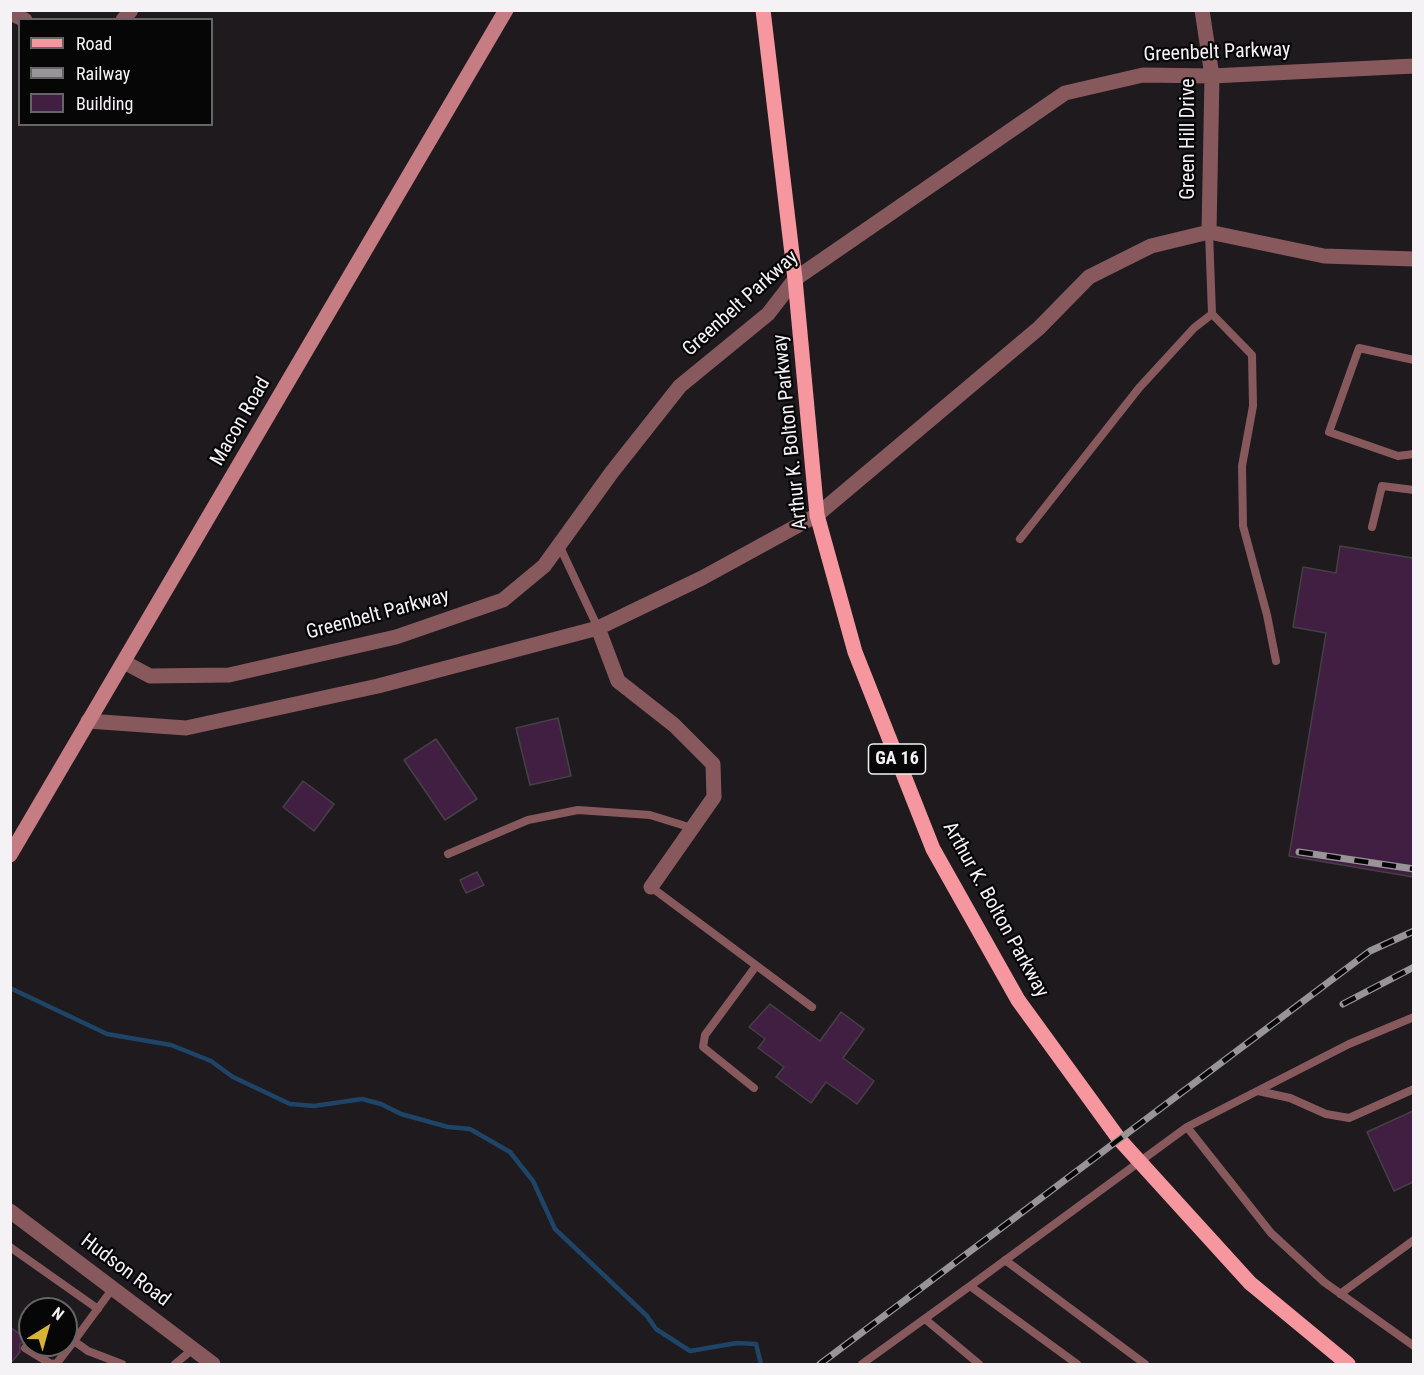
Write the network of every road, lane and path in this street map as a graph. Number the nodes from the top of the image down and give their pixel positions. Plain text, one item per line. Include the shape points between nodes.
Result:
1 (506, 10) edge
2 (763, 10) edge
3 (1202, 10) edge
4 (1413, 66) edge
5 (1212, 76) junction
6 (1209, 232) junction
7 (1413, 259) edge
8 (795, 279) junction
9 (1212, 314) junction
10 (1413, 360) edge
11 (1413, 454) edge
12 (1413, 490) edge
13 (817, 515) junction
14 (1372, 527) dead end
15 (1020, 539) dead end
16 (559, 545) junction
17 (598, 628) junction
18 (1276, 661) dead end
19 (124, 662) junction
20 (88, 721) junction
21 (693, 828) junction
22 (448, 854) dead end
23 (10, 855) edge
24 (651, 887) joint
25 (756, 966) junction
26 (812, 1007) dead end
27 (1413, 1017) edge
28 (754, 1088) dead end
29 (1413, 1089) edge
30 (1257, 1091) junction
31 (1187, 1127) junction
32 (1139, 1162) junction
33 (10, 1210) edge
34 (1413, 1240) edge
35 (10, 1246) edge
36 (1005, 1260) junction
37 (970, 1286) junction
38 (113, 1288) junction
39 (1340, 1294) junction
40 (98, 1309) junction
41 (925, 1319) junction
42 (78, 1336) edge
43 (78, 1344) edge
44 (1413, 1346) edge
45 (193, 1349) junction
46 (122, 1365) edge
47 (175, 1365) edge
48 (213, 1365) edge
49 (862, 1365) edge
50 (979, 1365) edge
51 (1077, 1365) edge
52 (1145, 1365) edge
53 (1348, 1365) edge

1 - 19 main road, Macon Road
2 - 8 main road, Arthur K. Bolton Parkway / GA 16
3 - 5 street, Green Hill Drive
4 - 5 street, Greenbelt Parkway
5 - 6 street, Green Hill Drive
5 - 8 street, Greenbelt Parkway via 1143,75 1065,93
6 - 7 street via 1324,256
6 - 9 lane
6 - 13 street via 1151,246 1089,278 1038,328
8 - 13 main road, Arthur K. Bolton Parkway / GA 16
8 - 16 street, Greenbelt Parkway via 768,314 680,386
9 - 15 lane via 1139,388
9 - 18 lane via 1251,355 1252,406 1242,466 1243,526
10 - 11 lane via 1359,348 1329,432 1398,456
12 - 14 lane via 1382,486
13 - 17 street via 702,578
13 - 32 main road, Arthur K. Bolton Parkway / GA 16 via 855,652 933,849 1018,1000
16 - 17 lane
16 - 19 street, Greenbelt Parkway via 544,566 503,600 396,637 229,675 150,676
17 - 20 street via 378,686 186,728
17 - 21 street via 618,681 674,725 713,764 714,797
19 - 20 main road, Macon Road
20 - 23 main road, Macon Road
21 - 22 lane via 650,815 578,810 528,820
21 - 24 street
24 - 25 lane
25 - 26 lane
25 - 28 lane via 705,1035 703,1047
27 - 30 lane via 1349,1044
29 - 30 lane via 1349,1118
30 - 31 lane
31 - 32 lane
31 - 39 lane via 1271,1233
32 - 36 lane
32 - 53 main road, Arthur K. Bolton Parkway / GA 16 via 1250,1283
33 - 38 street, Hudson Road
34 - 39 lane
35 - 40 lane
36 - 37 lane
36 - 52 lane
37 - 41 lane
37 - 51 lane
38 - 40 lane
38 - 45 street, Hudson Road
39 - 44 lane
40 - 42 lane
41 - 49 lane
41 - 50 lane
43 - 46 lane
45 - 47 lane
45 - 48 street, Hudson Road

